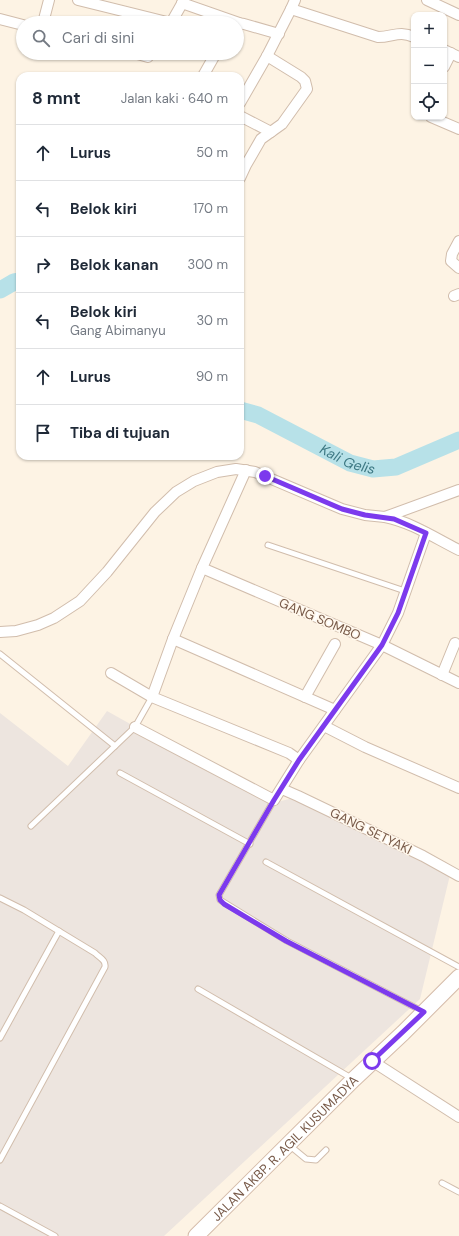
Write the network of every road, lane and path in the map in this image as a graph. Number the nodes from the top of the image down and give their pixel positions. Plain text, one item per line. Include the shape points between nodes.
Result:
1 (49, 0) edge
2 (78, 0) edge
3 (430, 1) edge
4 (183, 2) edge
5 (293, 4) edge
6 (46, 16) edge
7 (143, 16) edge
8 (175, 16) edge
9 (220, 16) edge
10 (459, 16) edge
11 (0, 19) edge
12 (16, 23) edge
13 (244, 25) edge
14 (279, 34) junction
15 (411, 36) edge
16 (267, 56) junction
17 (212, 60) edge
18 (205, 72) edge
19 (244, 96) edge
20 (244, 118) edge
21 (440, 120) edge
22 (458, 126) edge
23 (271, 132) junction
24 (244, 162) edge
25 (459, 241) edge
26 (459, 268) edge
27 (246, 470) junction
28 (459, 491) edge
29 (385, 517) junction
30 (426, 533) junction
31 (268, 545) dead end
32 (459, 550) edge
33 (202, 568) junction
34 (406, 591) junction
35 (0, 632) edge
36 (173, 639) junction
37 (455, 643) dead end
38 (335, 644) dead end
39 (382, 645) junction
40 (0, 654) edge
41 (111, 673) dead end
42 (442, 675) junction
43 (459, 683) edge
44 (152, 697) junction
45 (305, 697) junction
46 (335, 710) junction
47 (324, 726) junction
48 (135, 727) junction
49 (115, 746) junction
50 (299, 760) junction
51 (120, 773) dead end
52 (459, 788) edge
53 (282, 789) junction
54 (274, 800) junction
55 (31, 826) dead end
56 (250, 844) junction
57 (266, 862) dead end
58 (459, 876) edge
59 (0, 898) edge
60 (59, 931) junction
61 (459, 967) edge
62 (459, 977) edge
63 (198, 989) dead end
64 (424, 1012) junction
65 (0, 1038) edge
66 (372, 1061) junction
67 (354, 1079) junction
68 (459, 1117) edge
69 (289, 1144) junction
70 (326, 1150) dead end
71 (0, 1160) edge
72 (442, 1183) dead end
73 (459, 1192) edge
74 (0, 1206) edge
75 (55, 1236) edge
76 (196, 1236) edge

1 - 6 street
2 - 7 street
3 - 10 street
4 - 8 street
4 - 9 street
5 - 14 street
5 - 15 street via 378,37 399,33
11 - 12 street
13 - 14 street
14 - 16 street
16 - 19 street
16 - 23 street via 301,77 307,86 282,124
17 - 18 street
20 - 23 street
21 - 22 street
23 - 24 street via 261,139
25 - 26 street via 451,261
27 - 29 street via 342,509
27 - 33 street
27 - 35 street via 227,470 194,480 176,492 155,512 108,572 80,601 38,625 16,632
28 - 29 street
29 - 30 street via 403,521
30 - 32 street
30 - 34 street
31 - 34 lane
33 - 36 street
33 - 39 street, GANG SOMBO
34 - 39 street
36 - 44 street
36 - 45 street
37 - 42 street
38 - 45 street
39 - 42 street, GANG SOMBO
39 - 46 street
40 - 49 lane
41 - 44 street
42 - 43 street, GANG SOMBO
44 - 48 lane
44 - 50 street via 289,753
45 - 46 street
46 - 47 street
47 - 50 street
47 - 52 street
48 - 49 lane
48 - 54 street
49 - 55 lane
50 - 53 street
51 - 56 lane
53 - 54 street
53 - 58 street, GANG SETYAKI via 423,856
54 - 56 lane
56 - 64 lane via 219,895 220,900 286,941
57 - 61 lane
59 - 60 lane
60 - 65 lane
60 - 71 lane via 104,960 105,967
62 - 64 main road, JALAN AKBP. R. AGIL KUSUMADYA
63 - 67 lane
64 - 66 main road, JALAN AKBP. R. AGIL KUSUMADYA
66 - 67 main road, JALAN AKBP. R. AGIL KUSUMADYA
66 - 68 street
67 - 69 main road, JALAN AKBP. R. AGIL KUSUMADYA
69 - 70 lane via 306,1159 316,1160
69 - 76 main road, JALAN AKBP. R. AGIL KUSUMADYA
72 - 73 lane
74 - 75 lane

